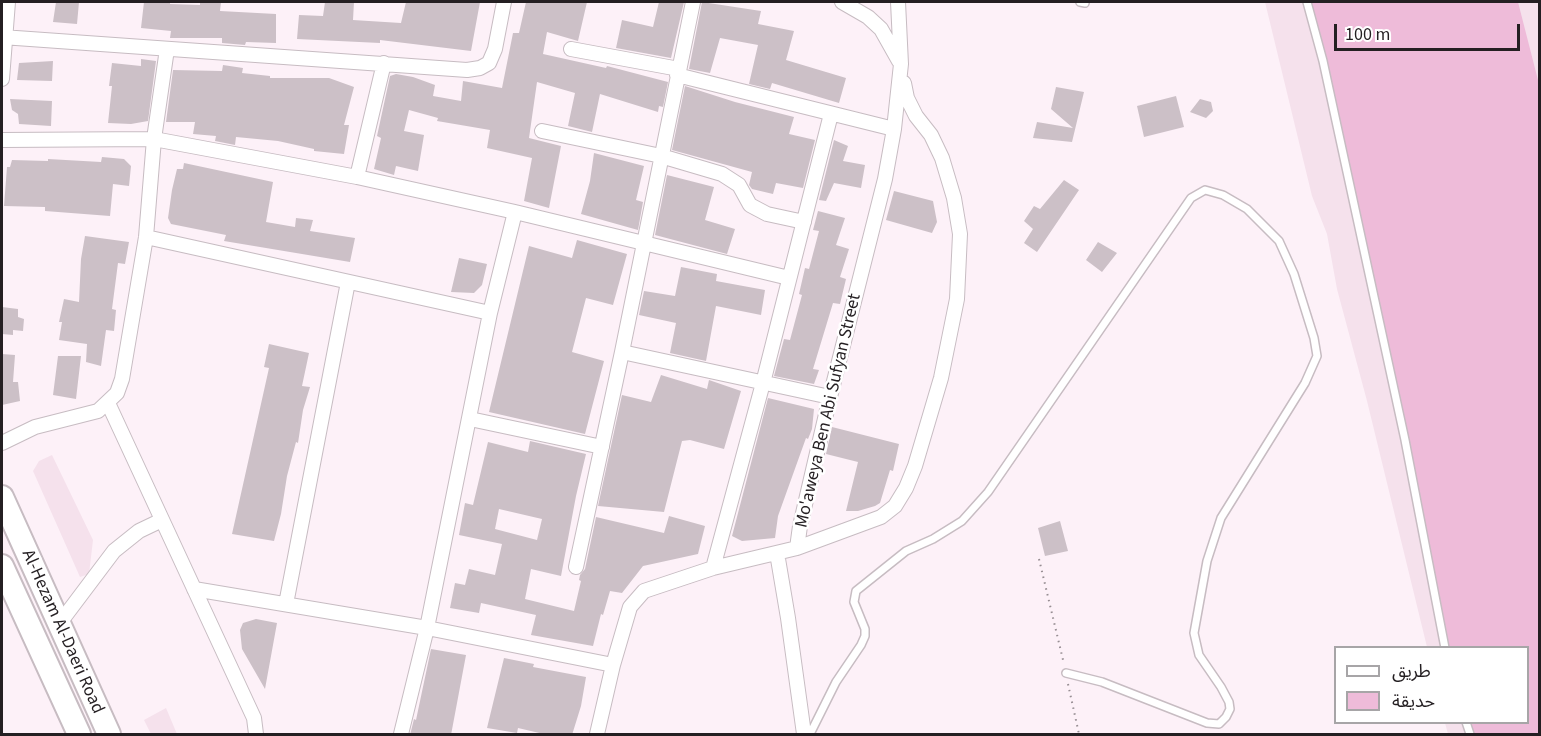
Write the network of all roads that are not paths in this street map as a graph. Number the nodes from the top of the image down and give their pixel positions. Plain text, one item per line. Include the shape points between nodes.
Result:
1 (8, 2) edge
2 (504, 2) edge
3 (693, 2) edge
4 (842, 2) edge
5 (898, 2) edge
6 (1307, 2) edge
7 (3, 38) edge
8 (166, 49) junction
9 (571, 49) dead end
10 (384, 63) junction
11 (901, 64) junction
12 (678, 72) junction
13 (2, 79) edge
14 (831, 114) junction
15 (894, 129) junction
16 (542, 131) dead end
17 (154, 139) junction
18 (2, 140) edge
19 (661, 156) junction
20 (357, 177) junction
21 (515, 212) junction
22 (804, 222) junction
23 (146, 237) junction
24 (644, 243) junction
25 (789, 278) junction
26 (348, 282) junction
27 (490, 314) junction
28 (622, 352) junction
29 (763, 383) junction
30 (830, 397) junction
31 (108, 403) junction
32 (470, 419) junction
33 (2, 443) edge
34 (602, 447) junction
35 (2, 496) edge
36 (162, 520) junction
37 (797, 548) junction
38 (777, 554) junction
39 (2, 566) edge
40 (576, 567) dead end
41 (713, 568) junction
42 (194, 589) junction
43 (7, 590) edge
44 (285, 604) junction
45 (58, 624) junction
46 (428, 628) junction
47 (1445, 646) edge
48 (72, 653) junction
49 (613, 665) junction
50 (47, 667) junction
51 (1066, 673) road end
52 (79, 735) edge
53 (109, 735) edge
54 (256, 735) edge
55 (401, 735) edge
56 (597, 735) edge
57 (804, 735) edge
58 (810, 735) edge

1 - 7 street
2 - 10 street via 495,49 489,63 480,69
3 - 12 street
4 - 11 street via 881,29
5 - 11 street, Mo'aweya Ben Abi Sufyan Street
6 - 47 lane via 1405,440
7 - 8 street
7 - 13 street
8 - 10 street
8 - 17 street
9 - 12 street
10 - 20 street
11 - 15 street, Mo'aweya Ben Abi Sufyan Street
11 - 37 street via 907,98 942,158 960,234 957,299 941,378 915,466 895,506 881,517
12 - 14 street
12 - 19 street
14 - 15 street
14 - 22 street
15 - 30 street, Mo'aweya Ben Abi Sufyan Street via 879,207
16 - 19 street
17 - 18 street
17 - 20 street
17 - 23 street
19 - 22 street via 722,174 739,185 750,205 767,214
19 - 24 street
20 - 21 street
21 - 24 street
21 - 27 street
22 - 25 street
23 - 26 street
23 - 31 street via 122,379
24 - 25 street
24 - 28 street
25 - 29 street
26 - 27 street
26 - 44 street
27 - 32 street
28 - 29 street
28 - 34 street
29 - 30 street
29 - 41 street
30 - 37 street, Mo'aweya Ben Abi Sufyan Street
31 - 33 street via 98,411 35,427
31 - 36 street
32 - 34 street
32 - 46 street
34 - 40 street
35 - 45 main road, Al-Hezam Al-Daeri Road
36 - 42 street
36 - 45 street via 139,531 114,551
37 - 38 street, Mo'aweya Ben Abi Sufyan Street
38 - 41 street, Mo'aweya Ben Abi Sufyan Street
38 - 57 street
39 - 43 main road, Al-Hezam Al-Daeri Road
41 - 49 street, Mo'aweya Ben Abi Sufyan Street via 649,588 639,596 630,607
42 - 44 street
42 - 54 street via 254,718
43 - 50 main road, Al-Hezam Al-Daeri Road
44 - 46 street
45 - 48 main road, Al-Hezam Al-Daeri Road
46 - 49 street
46 - 55 street
48 - 50 main road
48 - 53 main road, Al-Hezam Al-Daeri Road
49 - 56 street, Mo'aweya Ben Abi Sufyan Street
50 - 52 main road, Al-Hezam Al-Daeri Road
51 - 58 lane via 1102,682 1207,723 1219,724 1230,709 1221,687 1198,655 1194,633 1207,561 1221,518 1305,383 1317,356 1294,274 1280,241 1247,209 1223,195 1205,190 1191,198 988,492 962,521 906,551 856,591 854,602 865,636 836,682

